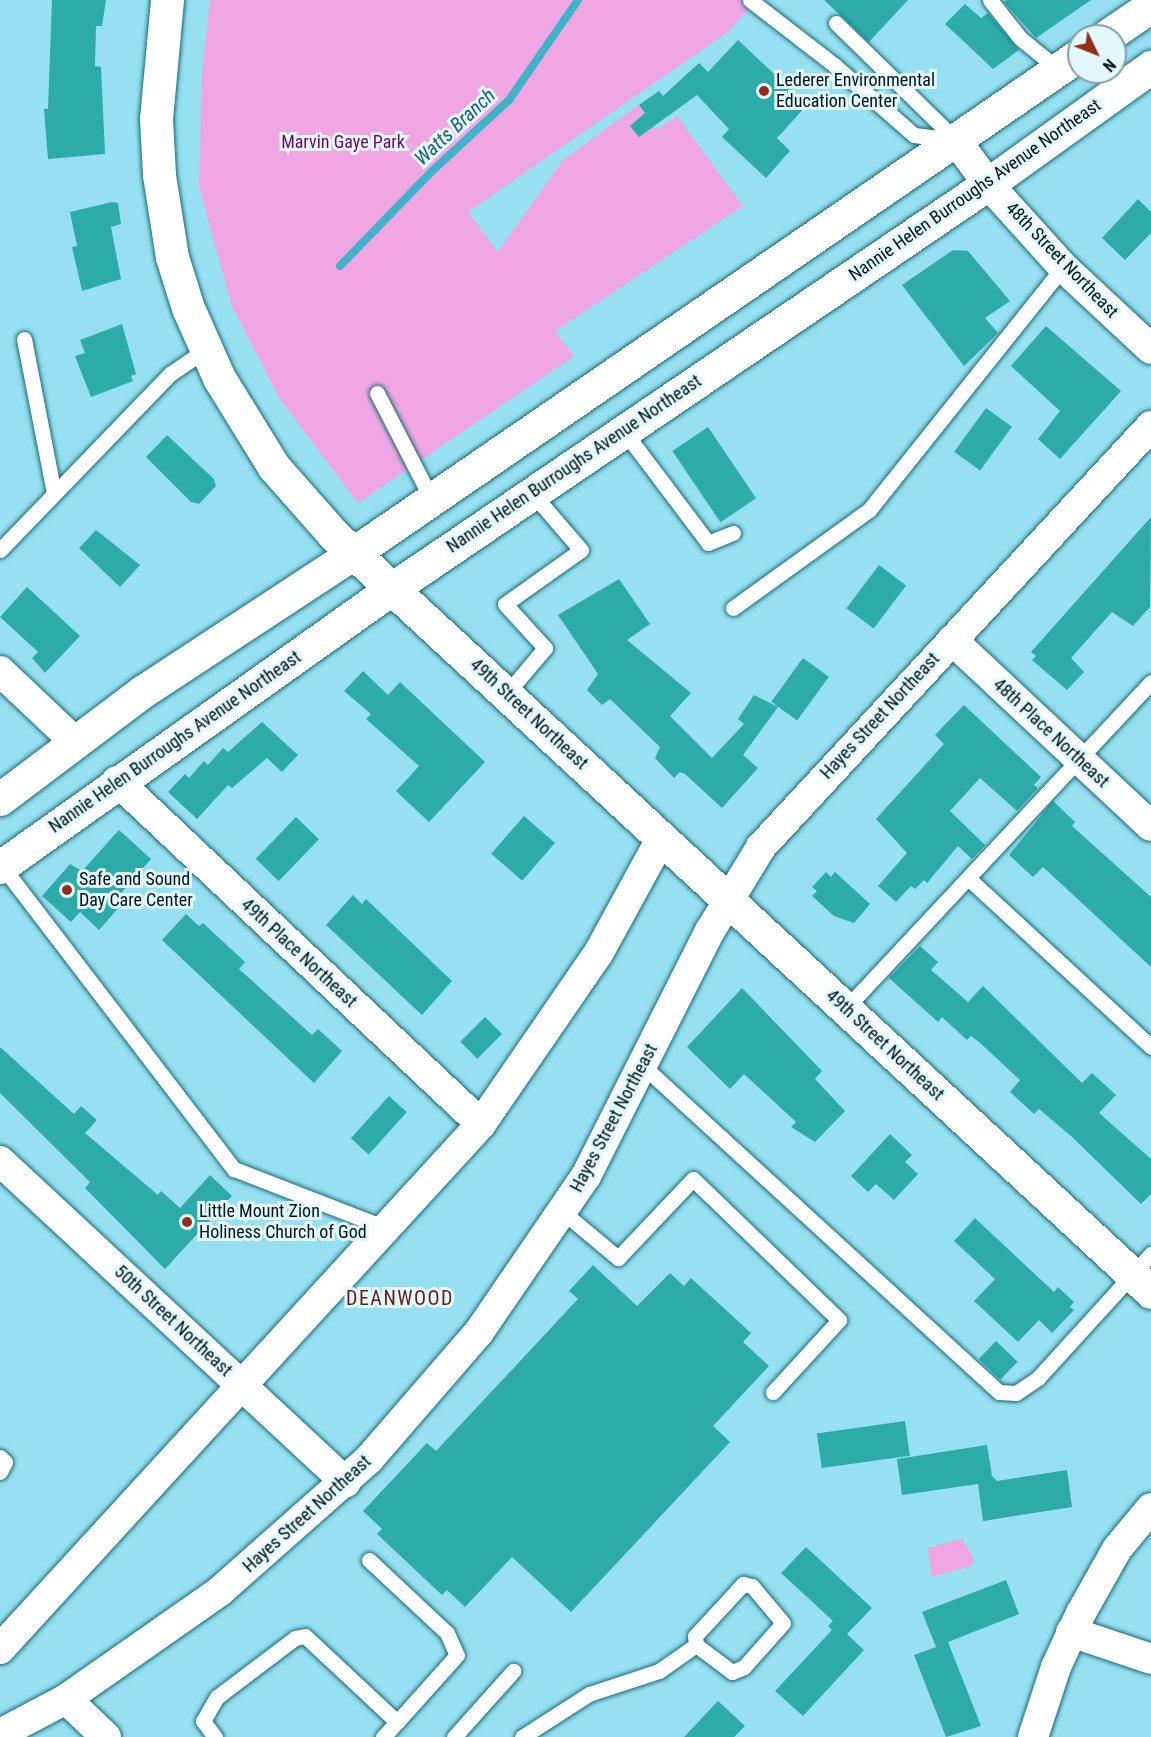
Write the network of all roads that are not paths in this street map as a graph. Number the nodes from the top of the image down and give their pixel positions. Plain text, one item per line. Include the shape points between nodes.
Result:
1 (167, 0) edge
2 (750, 0) edge
3 (990, 0) edge
4 (1151, 6) edge
5 (836, 23) dead end
6 (1125, 24) edge
7 (1067, 62) edge
8 (1067, 63) edge
9 (1151, 67) edge
10 (955, 139) junction
11 (988, 184) junction
12 (1063, 267) junction
13 (24, 339) dead end
14 (1151, 349) edge
15 (205, 350) junction
16 (377, 393) dead end
17 (1151, 426) edge
18 (623, 430) junction
19 (532, 493) junction
20 (54, 494) junction
21 (432, 498) junction
22 (733, 533) dead end
23 (0, 550) edge
24 (355, 552) junction
25 (393, 588) junction
26 (733, 608) dead end
27 (952, 640) junction
28 (0, 671) edge
29 (1151, 682) edge
30 (507, 693) junction
31 (75, 742) junction
32 (1080, 760) junction
33 (117, 781) junction
34 (0, 799) edge
35 (1151, 826) edge
36 (662, 837) junction
37 (1, 866) edge
38 (968, 878) junction
39 (728, 898) junction
40 (846, 1008) junction
41 (1151, 1047) edge
42 (642, 1065) junction
43 (481, 1124) junction
44 (0, 1161) edge
45 (563, 1212) junction
46 (389, 1229) junction
47 (1145, 1273) edge
48 (242, 1385) junction
49 (773, 1392) dead end
50 (0, 1457) edge
51 (0, 1472) edge
52 (346, 1482) junction
53 (1151, 1508) edge
54 (369, 1560) dead end
55 (1071, 1632) junction
56 (696, 1645) junction
57 (0, 1649) edge
58 (1151, 1659) edge
59 (513, 1671) dead end
60 (66, 1699) junction
61 (397, 1722) junction
62 (0, 1734) edge
63 (106, 1737) edge
64 (215, 1737) edge
65 (383, 1737) edge
66 (454, 1737) edge
67 (522, 1737) edge
68 (1034, 1737) edge

1 - 15 main road, 49th Street Northeast via 157,91 159,175 172,257
2 - 10 lane via 834,65 914,135
3 - 7 lane via 1020,38
4 - 6 main road
5 - 10 lane
8 - 10 main road
9 - 11 main road, Nannie Helen Burroughs Avenue Northeast
10 - 11 street, 48th Street Northeast
10 - 21 main road
11 - 12 street, 48th Street Northeast
11 - 18 main road, Nannie Helen Burroughs Avenue Northeast
12 - 14 street, 48th Street Northeast
12 - 26 lane via 869,510
13 - 20 lane
15 - 20 lane via 170,374
15 - 24 main road, 49th Street Northeast via 236,410 274,467
16 - 21 lane
17 - 27 street, Hayes Street Northeast
18 - 19 main road, Nannie Helen Burroughs Avenue Northeast
18 - 22 lane via 708,543
19 - 25 main road, Nannie Helen Burroughs Avenue Northeast
19 - 30 lane via 581,550 505,604 545,648
20 - 23 lane
21 - 24 main road
24 - 25 main road, 49th Street Northeast
24 - 31 main road via 142,692
25 - 30 main road, 49th Street Northeast
25 - 33 main road, Nannie Helen Burroughs Avenue Northeast
27 - 32 street, 48th Place Northeast
27 - 39 street, Hayes Street Northeast via 774,832
28 - 31 street
29 - 32 lane
30 - 36 main road, 49th Street Northeast
31 - 34 main road
32 - 35 street, 48th Place Northeast
32 - 38 lane
33 - 37 main road, Nannie Helen Burroughs Avenue Northeast
33 - 43 street, 49th Place Northeast
36 - 39 main road, 49th Street Northeast
36 - 43 street via 598,954
37 - 46 lane via 234,1169
38 - 40 lane
38 - 41 lane
39 - 40 main road, 49th Street Northeast
39 - 42 street, Hayes Street Northeast
40 - 47 main road, 49th Street Northeast
42 - 45 street, Hayes Street Northeast
42 - 47 lane via 999,1392 1016,1393 1038,1378
43 - 46 street
44 - 48 street, 50th Street Northeast
45 - 49 lane via 618,1258 693,1179 839,1320
45 - 52 street, Hayes Street Northeast via 479,1332
46 - 48 street
48 - 52 street, 50th Street Northeast
48 - 57 street
50 - 51 lane via 5,1462
52 - 60 street, Hayes Street Northeast via 220,1591
53 - 55 street via 1117,1550
54 - 61 lane via 447,1633 457,1655
55 - 58 street
55 - 68 street
56 - 56 lane via 695,1636 743,1584 752,1586 783,1623 737,1671 726,1668
56 - 67 lane via 659,1671 589,1694
59 - 66 lane
60 - 62 street, Hayes Street Northeast
60 - 63 street
61 - 64 lane via 305,1636 295,1638 217,1697 203,1721
61 - 65 lane

